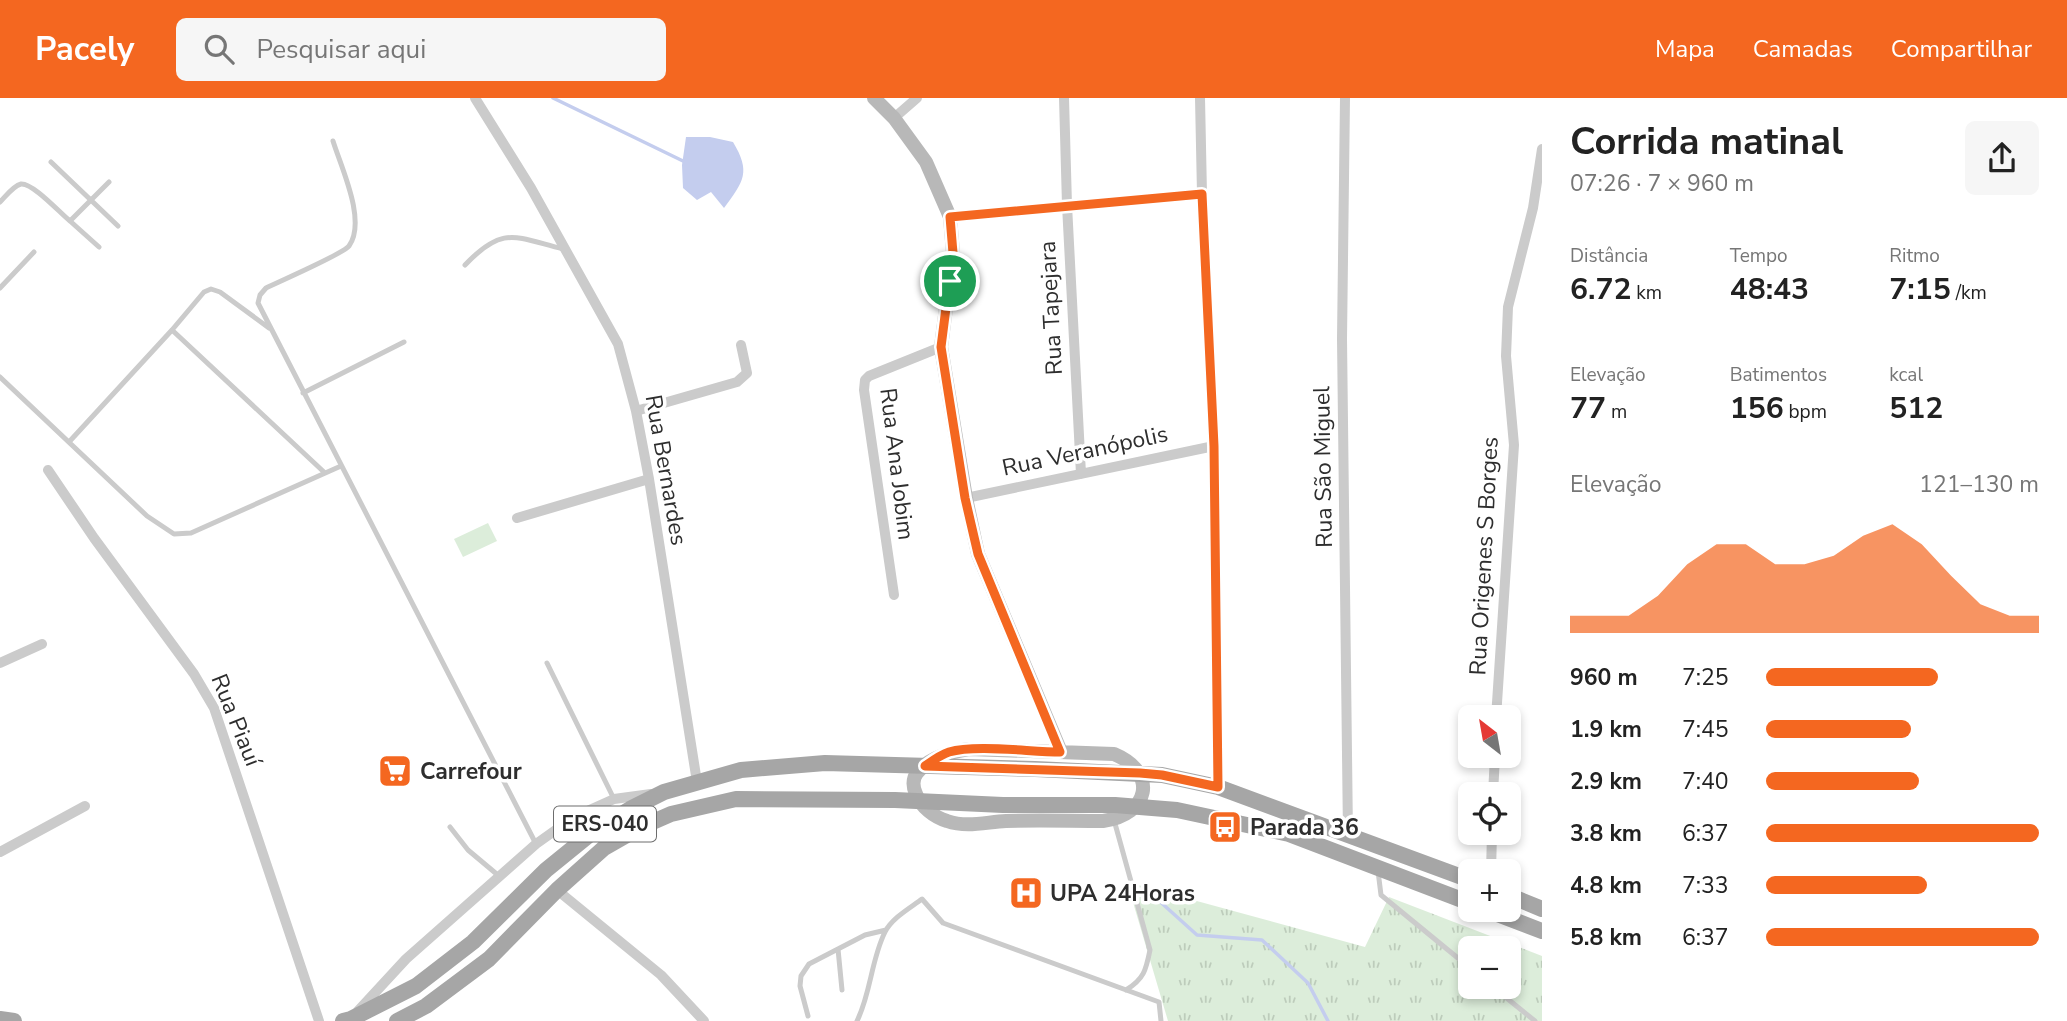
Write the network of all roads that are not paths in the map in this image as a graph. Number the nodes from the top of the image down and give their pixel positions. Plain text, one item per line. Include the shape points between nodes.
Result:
1 (475, 98) edge
2 (874, 98) edge
3 (917, 98) edge
4 (1064, 98) edge
5 (1200, 98) edge
6 (1345, 98) edge
7 (894, 118) junction
8 (332, 141) dead end
9 (1542, 149) edge
10 (51, 162) dead end
11 (109, 182) dead end
12 (1202, 194) junction
13 (91, 200) junction
14 (0, 202) edge
15 (1067, 205) junction
16 (950, 217) junction
17 (70, 221) junction
18 (118, 226) dead end
19 (99, 247) dead end
20 (566, 250) junction
21 (34, 252) dead end
22 (465, 265) dead end
23 (0, 288) edge
24 (172, 330) junction
25 (271, 330) junction
26 (404, 341) dead end
27 (741, 345) dead end
28 (941, 347) junction
29 (0, 377) edge
30 (303, 393) junction
31 (636, 411) junction
32 (69, 442) junction
33 (1214, 446) junction
34 (341, 466) junction
35 (48, 470) dead end
36 (325, 473) junction
37 (1081, 474) junction
38 (649, 479) junction
39 (965, 498) junction
40 (517, 518) dead end
41 (894, 595) dead end
42 (42, 644) dead end
43 (0, 663) edge
44 (547, 663) dead end
45 (1497, 705) edge
46 (1060, 752) junction
47 (925, 766) junction
48 (1140, 773) junction
49 (696, 782) junction
50 (1218, 787) junction
51 (664, 792) junction
52 (614, 799) junction
53 (920, 802) junction
54 (85, 806) dead end
55 (1136, 807) junction
56 (1114, 820) junction
57 (450, 827) dead end
58 (1348, 836) junction
59 (536, 844) junction
60 (0, 852) edge
61 (1377, 868) junction
62 (499, 876) junction
63 (1458, 876) edge
64 (557, 890) junction
65 (1458, 898) edge
66 (1521, 900) edge
67 (1542, 909) edge
68 (1519, 922) edge
69 (886, 930) junction
70 (1542, 931) edge
71 (838, 949) junction
72 (1458, 958) edge
73 (842, 990) dead end
74 (1126, 990) junction
75 (1508, 999) edge
76 (807, 1016) dead end
77 (347, 1020) edge
78 (319, 1021) edge
79 (397, 1021) edge
80 (704, 1021) edge
81 (857, 1021) edge
82 (1161, 1021) edge
83 (1535, 1021) edge

1 - 20 street, Rua Bernardes
2 - 7 main road
3 - 7 street
4 - 15 street, Rua Tapejara
5 - 12 street
6 - 58 street, Rua São Miguel via 1342,339
7 - 16 main road via 926,162
8 - 25 lane via 354,206 356,232 348,248 266,288 258,303
9 - 45 street, Rua Origenes S Borges via 1533,208 1508,307 1514,445
10 - 13 lane
11 - 13 lane
12 - 15 street
12 - 33 street
13 - 17 lane
13 - 18 lane
14 - 17 lane via 24,184
15 - 16 street
15 - 37 street, Rua Tapejara
16 - 28 main road via 953,253
17 - 19 lane
20 - 22 lane via 512,237 488,244
20 - 31 street, Rua Bernardes via 618,344
21 - 23 lane
24 - 25 lane via 211,289
24 - 32 lane
24 - 36 lane
25 - 30 lane
26 - 30 lane
27 - 31 street via 747,373 737,383
28 - 39 main road
28 - 41 street, Rua Ana Jobim via 864,380
29 - 32 lane
30 - 34 lane
31 - 38 street, Rua Bernardes
32 - 36 lane via 147,516 174,534 191,533
33 - 37 street, Rua Veranópolis
33 - 50 street
34 - 36 lane
34 - 59 lane
35 - 78 street, Rua Piauí via 214,708
37 - 39 street, Rua Veranópolis
38 - 40 street
38 - 49 street, Rua Bernardes
39 - 46 main road via 978,554
42 - 43 street
44 - 52 lane
46 - 47 main road via 969,749 949,752
46 - 48 main road via 1114,754
47 - 48 main road, ERS-040
47 - 49 main road, ERS-040 via 825,763 741,770
47 - 53 main road via 913,782
48 - 50 main road, ERS-040
48 - 55 main road via 1143,789
49 - 51 main road, ERS-040
50 - 58 main road, ERS-040
51 - 52 street
51 - 77 main road, ERS-040 via 594,831 546,870 473,942 416,986
52 - 59 street via 574,817
53 - 55 main road, ERS-040
53 - 56 main road via 931,814 949,822 973,825
53 - 64 main road, ERS-040 via 736,799 701,806 671,814 604,848
54 - 60 street
55 - 56 main road
55 - 61 main road, ERS-040 via 1177,810 1289,834
56 - 74 lane via 1150,950 1146,970
57 - 62 lane via 468,850
58 - 63 main road, ERS-040
59 - 62 street
61 - 65 main road, ERS-040
61 - 72 lane via 1381,895
62 - 77 street via 406,959
64 - 79 main road, ERS-040 via 489,959 426,1006
64 - 80 street via 661,975
66 - 67 main road
68 - 70 main road
69 - 71 lane
69 - 74 lane via 922,899 943,923
69 - 81 lane
71 - 73 lane
71 - 76 lane via 809,964 801,976
74 - 82 lane via 1159,1002
75 - 83 lane

